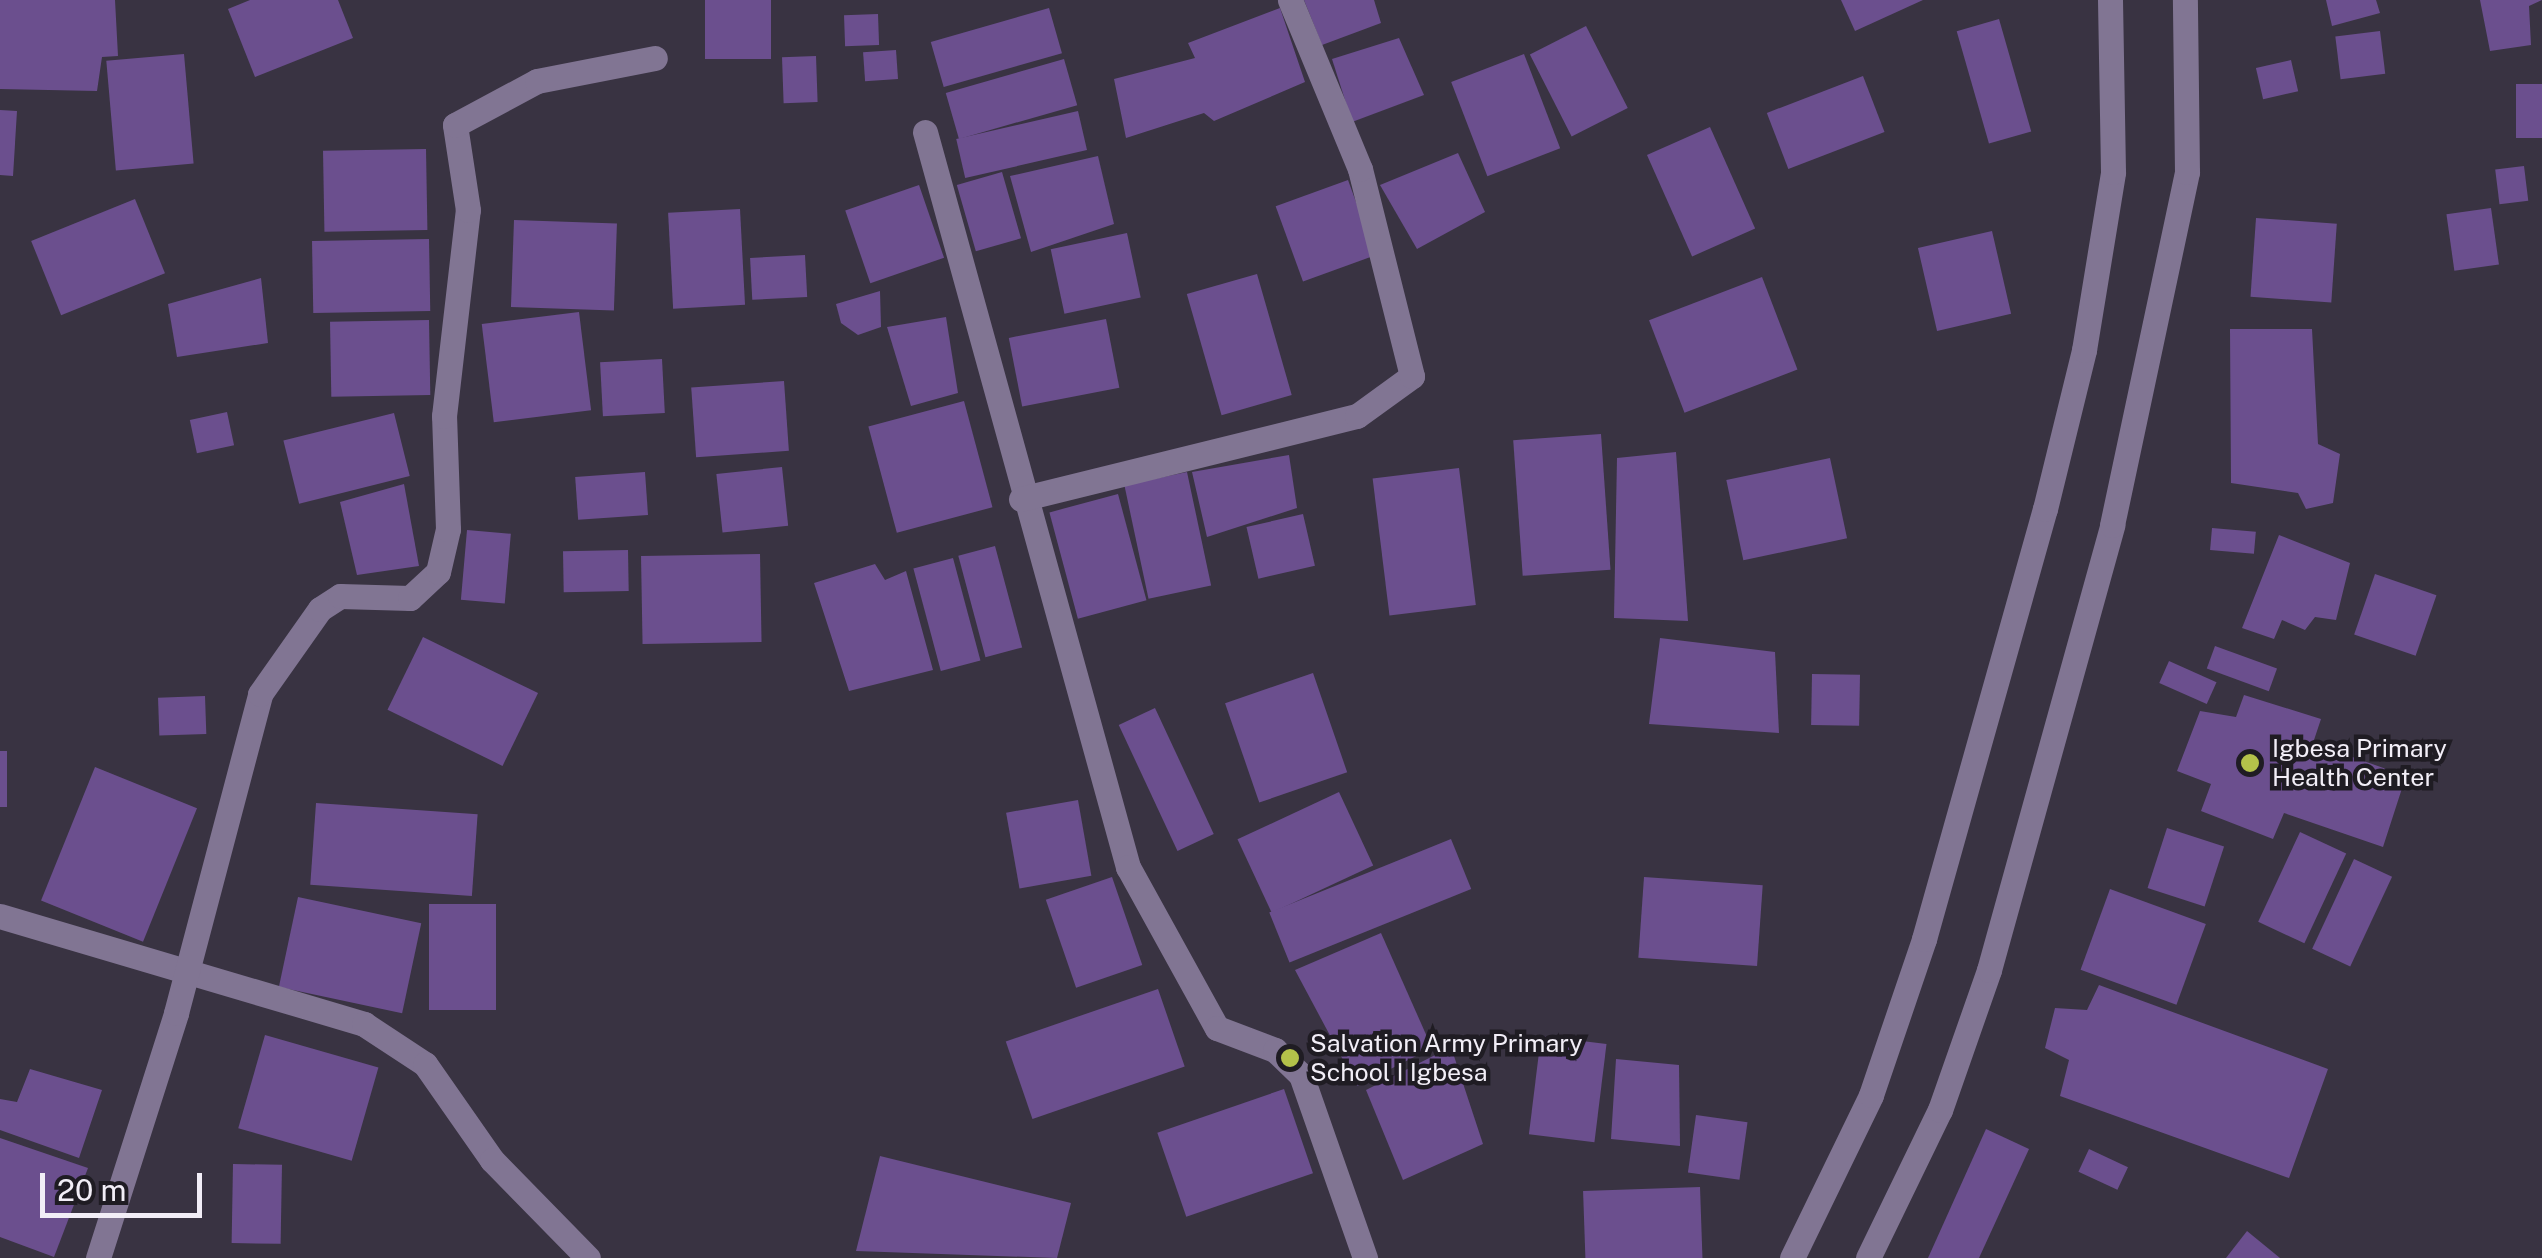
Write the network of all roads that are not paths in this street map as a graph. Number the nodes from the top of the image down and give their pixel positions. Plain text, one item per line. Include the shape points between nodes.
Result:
1 (1290, 0) edge
2 (2110, 0) edge
3 (2185, 0) edge
4 (655, 58) dead end
5 (925, 132) dead end
6 (1020, 499) junction
7 (0, 916) edge
8 (189, 970) junction
9 (98, 1258) edge
10 (588, 1258) edge
11 (1365, 1258) edge
12 (1792, 1258) edge
13 (1868, 1258) edge

1 - 6 street via 1360,169 1412,376 1357,416
2 - 12 street via 2114,172 2084,350 2045,509 1924,939 1871,1095
3 - 13 street via 2187,172 2103,562 1989,970 1940,1110
4 - 8 street via 537,81 455,125 468,210 444,416 448,529 438,572 410,598 340,596 274,671 244,737
5 - 6 street
6 - 11 street via 1137,889 1217,1028 1275,1050 1302,1075
7 - 8 street
8 - 9 street
8 - 10 street via 364,1024 424,1064 492,1160

